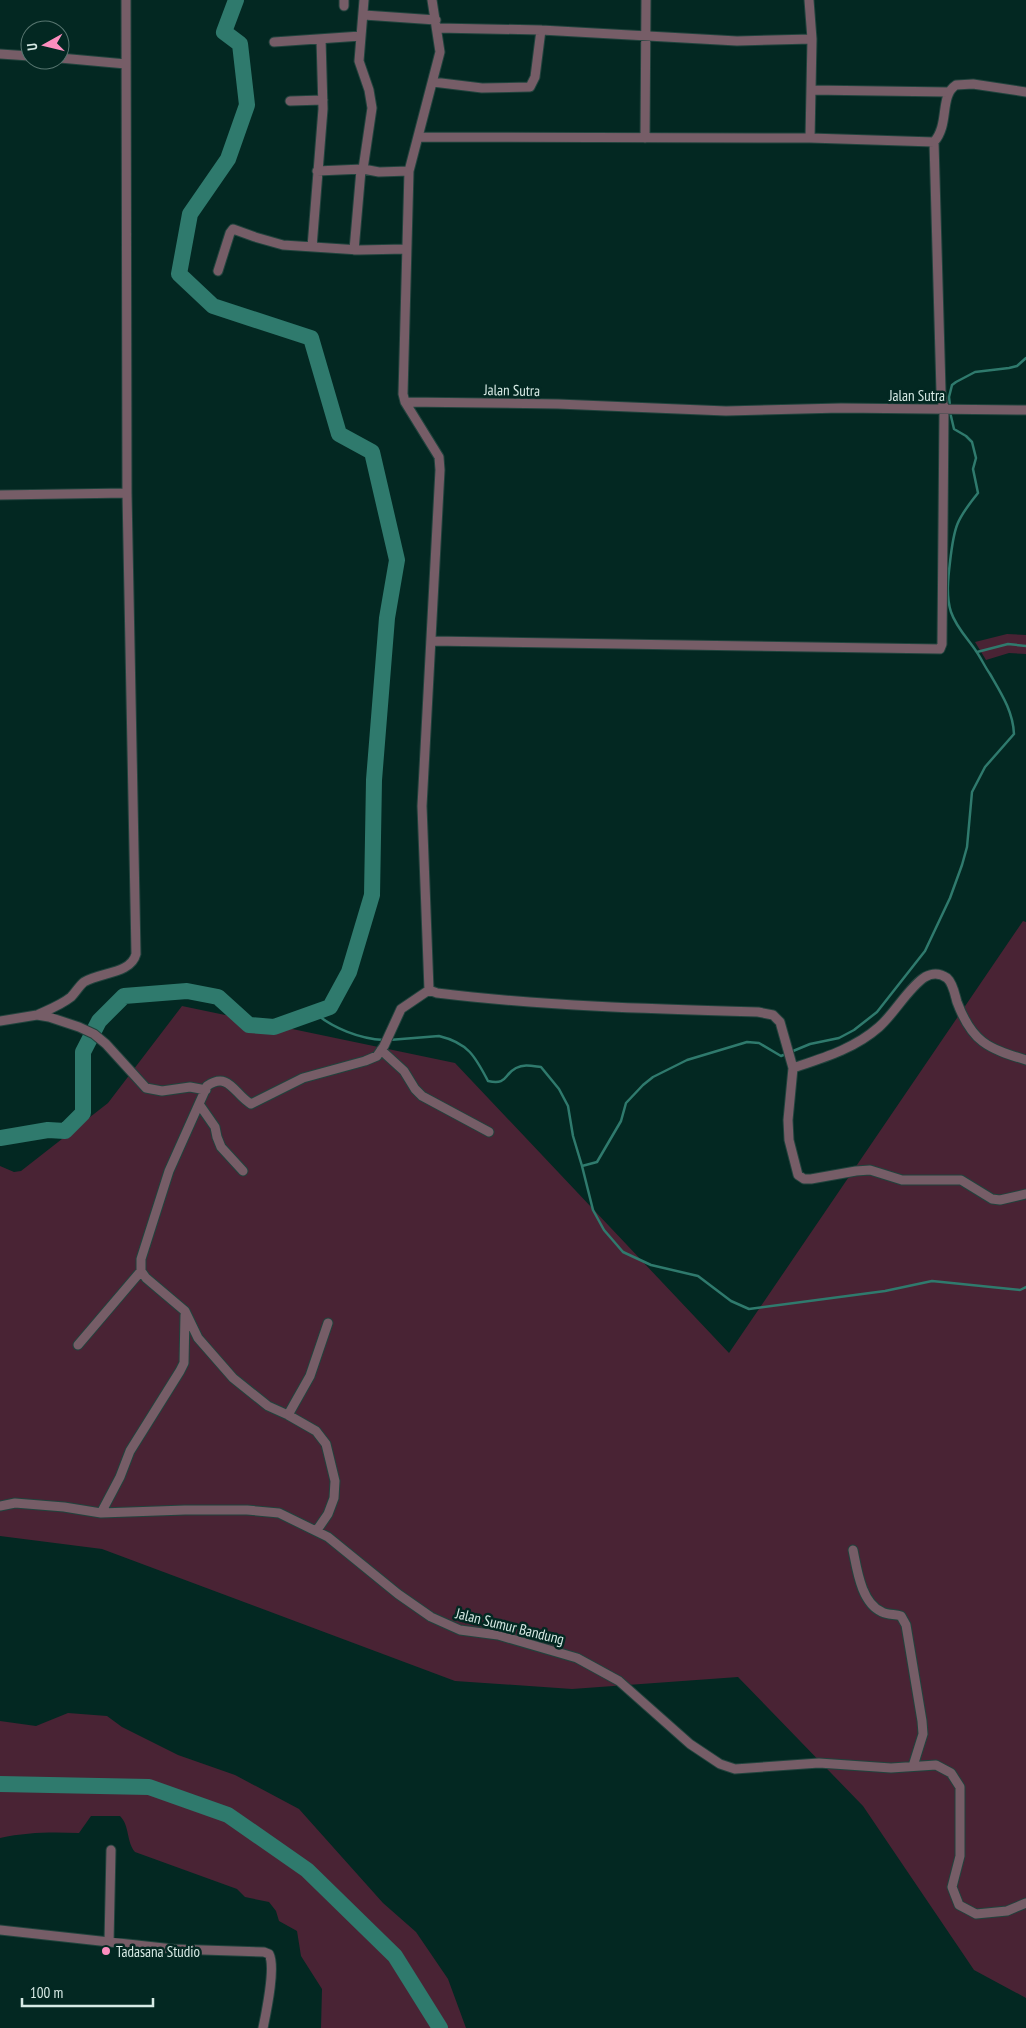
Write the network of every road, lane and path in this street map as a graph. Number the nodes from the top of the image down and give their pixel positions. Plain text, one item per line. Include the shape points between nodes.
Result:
1 (126, 0) edge
2 (364, 0) edge
3 (432, 0) edge
4 (646, 0) edge
5 (809, 0) edge
6 (364, 15) junction
7 (436, 24) junction
8 (541, 30) junction
9 (361, 36) junction
10 (644, 36) junction
11 (321, 38) junction
12 (812, 39) junction
13 (274, 42) dead end
14 (0, 54) edge
15 (20, 55) edge
16 (70, 59) edge
17 (126, 64) junction
18 (434, 82) junction
19 (811, 90) junction
20 (948, 92) junction
21 (1026, 92) edge
22 (323, 100) junction
23 (290, 101) dead end
24 (418, 137) junction
25 (645, 138) junction
26 (810, 138) junction
27 (934, 142) junction
28 (362, 170) junction
29 (317, 171) junction
30 (409, 171) junction
31 (312, 247) junction
32 (406, 249) junction
33 (354, 250) junction
34 (218, 271) dead end
35 (405, 402) junction
36 (949, 410) junction
37 (1026, 410) edge
38 (127, 492) junction
39 (0, 495) edge
40 (432, 641) junction
41 (429, 990) junction
42 (37, 1015) junction
43 (0, 1021) edge
44 (383, 1048) junction
45 (1026, 1060) edge
46 (791, 1064) junction
47 (206, 1090) junction
48 (199, 1104) junction
49 (490, 1132) dead end
50 (243, 1171) dead end
51 (1026, 1194) edge
52 (141, 1271) junction
53 (185, 1311) junction
54 (328, 1323) dead end
55 (78, 1345) dead end
56 (288, 1415) junction
57 (0, 1506) edge
58 (101, 1513) junction
59 (317, 1530) junction
60 (853, 1550) dead end
61 (913, 1766) junction
62 (111, 1850) dead end
63 (1026, 1903) edge
64 (0, 1930) edge
65 (109, 1942) junction
66 (263, 2028) edge

1 - 17 street
2 - 6 street
3 - 7 street
4 - 10 street
5 - 12 street
6 - 7 street
6 - 9 street
7 - 8 street
7 - 18 street via 440,52
8 - 10 street
8 - 18 street via 535,77 530,86 482,88
9 - 11 street
9 - 28 street via 359,61 370,90 372,108
10 - 12 street via 737,41
10 - 25 street
11 - 13 street
11 - 22 street
12 - 19 street
14 - 15 street
16 - 17 street
17 - 38 street
18 - 24 street
19 - 20 street
19 - 26 street
20 - 21 street via 962,84
20 - 27 street via 942,131
22 - 23 street
22 - 29 street
24 - 25 street
24 - 30 street
25 - 26 street
26 - 27 street
27 - 36 street via 941,391
28 - 29 street
28 - 30 street
28 - 33 street
29 - 31 street
30 - 32 street
31 - 33 street
31 - 34 street via 283,245 233,229
32 - 33 street
32 - 35 street
35 - 36 street, Jalan Sutra via 726,411
35 - 40 street via 439,457
36 - 37 street, Jalan Sutra
36 - 40 street via 940,649
38 - 39 street
38 - 42 street via 136,954 129,966 87,981 64,1002
40 - 41 street via 422,806
41 - 44 street via 401,1009
41 - 46 street via 496,1001 773,1015 780,1022
42 - 43 street
42 - 47 street via 94,1034 146,1088
44 - 47 street via 377,1056 366,1061 303,1078 251,1104 242,1099 229,1083 220,1080 214,1081
44 - 49 street via 422,1096
45 - 46 street via 993,1048 974,1034 963,1018 951,983 947,978 934,974 923,978 879,1027 861,1041 832,1055
46 - 51 street via 787,1130 795,1168 804,1179 870,1170 902,1180 961,1180 992,1199
47 - 48 street
48 - 50 street via 215,1127 221,1147
48 - 52 street via 170,1171 141,1260
52 - 53 street
52 - 55 street
53 - 56 street via 198,1338 233,1378 268,1406
53 - 58 street via 184,1363 130,1451
54 - 56 street via 310,1376
56 - 59 street via 316,1431 326,1444 332,1463 334,1498
57 - 58 street, Jalan Sumur Bandung via 15,1503 64,1506
58 - 59 street, Jalan Sumur Bandung via 263,1511 279,1513
59 - 61 street, Jalan Sumur Bandung via 431,1617 460,1630 498,1635 577,1658 619,1681 690,1744 720,1764 735,1769 819,1763 891,1768
60 - 61 street via 859,1581 867,1596 881,1612 901,1616 906,1625 923,1734
61 - 63 street, Jalan Sumur Bandung via 936,1765 951,1773 960,1787 960,1856 952,1887 959,1905 976,1914 1007,1911
62 - 65 street
64 - 65 street
65 - 66 street via 269,1954 268,2004

